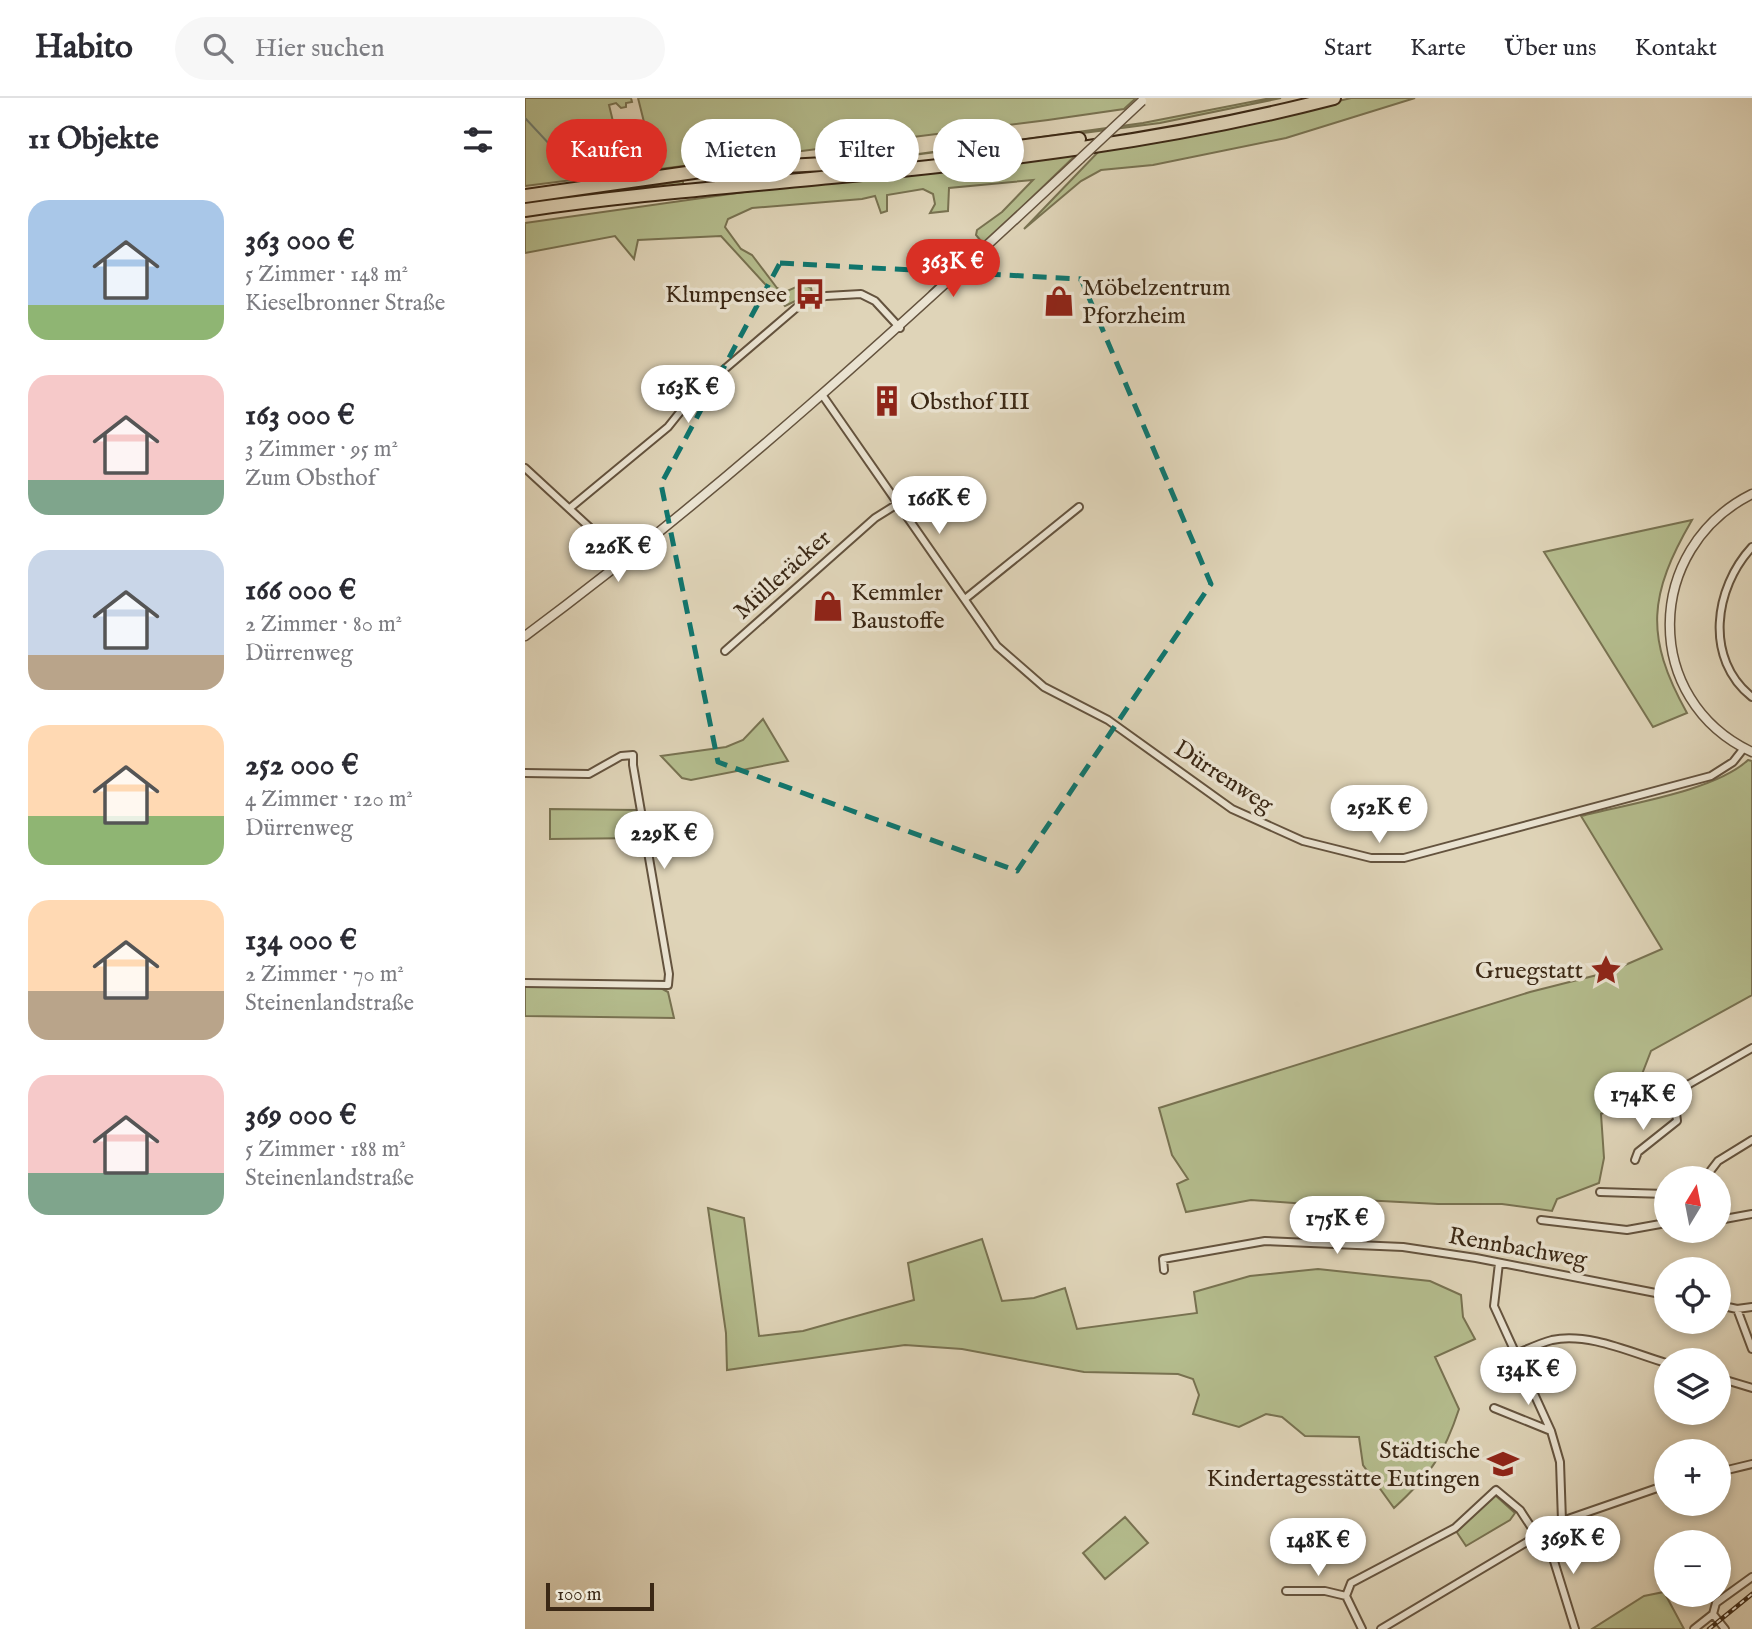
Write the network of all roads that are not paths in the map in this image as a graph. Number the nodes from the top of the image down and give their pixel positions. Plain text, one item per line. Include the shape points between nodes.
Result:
1 (1306, 98) edge
2 (1334, 98) edge
3 (1143, 99) edge
4 (525, 196) edge
5 (525, 210) edge
6 (900, 328) junction
7 (823, 396) junction
8 (525, 468) edge
9 (1752, 494) edge
10 (899, 503) junction
11 (1079, 506) dead end
12 (570, 508) junction
13 (1752, 547) edge
14 (625, 560) junction
15 (965, 598) junction
16 (525, 636) edge
17 (725, 651) dead end
18 (1752, 697) edge
19 (1748, 750) edge
20 (525, 773) edge
21 (525, 983) edge
22 (1752, 1048) edge
23 (1752, 1140) edge
24 (1635, 1160) dead end
25 (1712, 1166) edge
26 (1600, 1192) dead end
27 (1654, 1194) edge
28 (1752, 1214) edge
29 (1731, 1218) edge
30 (1541, 1220) dead end
31 (1654, 1225) edge
32 (1499, 1263) junction
33 (1164, 1270) dead end
34 (1654, 1293) edge
35 (1752, 1307) edge
36 (1731, 1308) edge
37 (1737, 1309) junction
38 (1752, 1349) edge
39 (1516, 1354) junction
40 (1654, 1359) edge
41 (1731, 1382) edge
42 (1752, 1388) edge
43 (1494, 1408) dead end
44 (1551, 1431) junction
45 (1752, 1464) edge
46 (1731, 1469) edge
47 (1654, 1489) edge
48 (1562, 1521) junction
49 (1545, 1532) junction
50 (1537, 1536) junction
51 (1752, 1577) edge
52 (1286, 1591) dead end
53 (1346, 1596) junction
54 (1713, 1614) junction
55 (1363, 1629) edge
56 (1381, 1629) edge
57 (1575, 1629) edge
58 (1694, 1629) edge
59 (1725, 1629) edge

1 - 4 highway via 1150,131 894,161 708,170
2 - 5 highway via 1204,128 1068,149
3 - 6 street, bridge
6 - 7 street
6 - 12 street via 883,308 861,294 803,302 692,397 668,427
7 - 10 street, Dürrenweg
7 - 14 street
8 - 12 street
9 - 19 street via 1711,522 1688,552 1675,585 1669,622 1674,660 1688,696 1710,723
10 - 15 street, Dürrenweg
10 - 17 street, Mülleräcker via 875,518
11 - 15 street
12 - 14 street
13 - 18 street via 1725,589 1719,629 1731,672
14 - 16 street
15 - 19 street, Dürrenweg via 997,646 1036,681 1108,720 1232,809 1303,841 1371,858 1404,858 1711,776
20 - 21 street via 589,774 621,756 633,755 669,974 668,985
22 - 24 street via 1663,1099 1678,1115 1677,1121 1638,1152
23 - 25 street
26 - 27 street
28 - 29 street
30 - 31 street via 1627,1230
32 - 33 street, Rennbachweg via 1403,1247 1265,1241 1163,1259
32 - 34 street, Rennbachweg
32 - 39 street via 1494,1306
35 - 37 street
36 - 37 street
37 - 38 street
39 - 40 street via 1566,1339
39 - 44 street
41 - 42 street
43 - 44 street
44 - 48 street via 1559,1462
45 - 46 street
47 - 48 street
48 - 49 street
49 - 50 street
49 - 57 street
50 - 53 street via 1520,1510 1496,1489 1455,1528 1351,1583
50 - 56 street
51 - 54 street via 1716,1603
52 - 53 street
53 - 55 street
54 - 58 street
54 - 59 street

